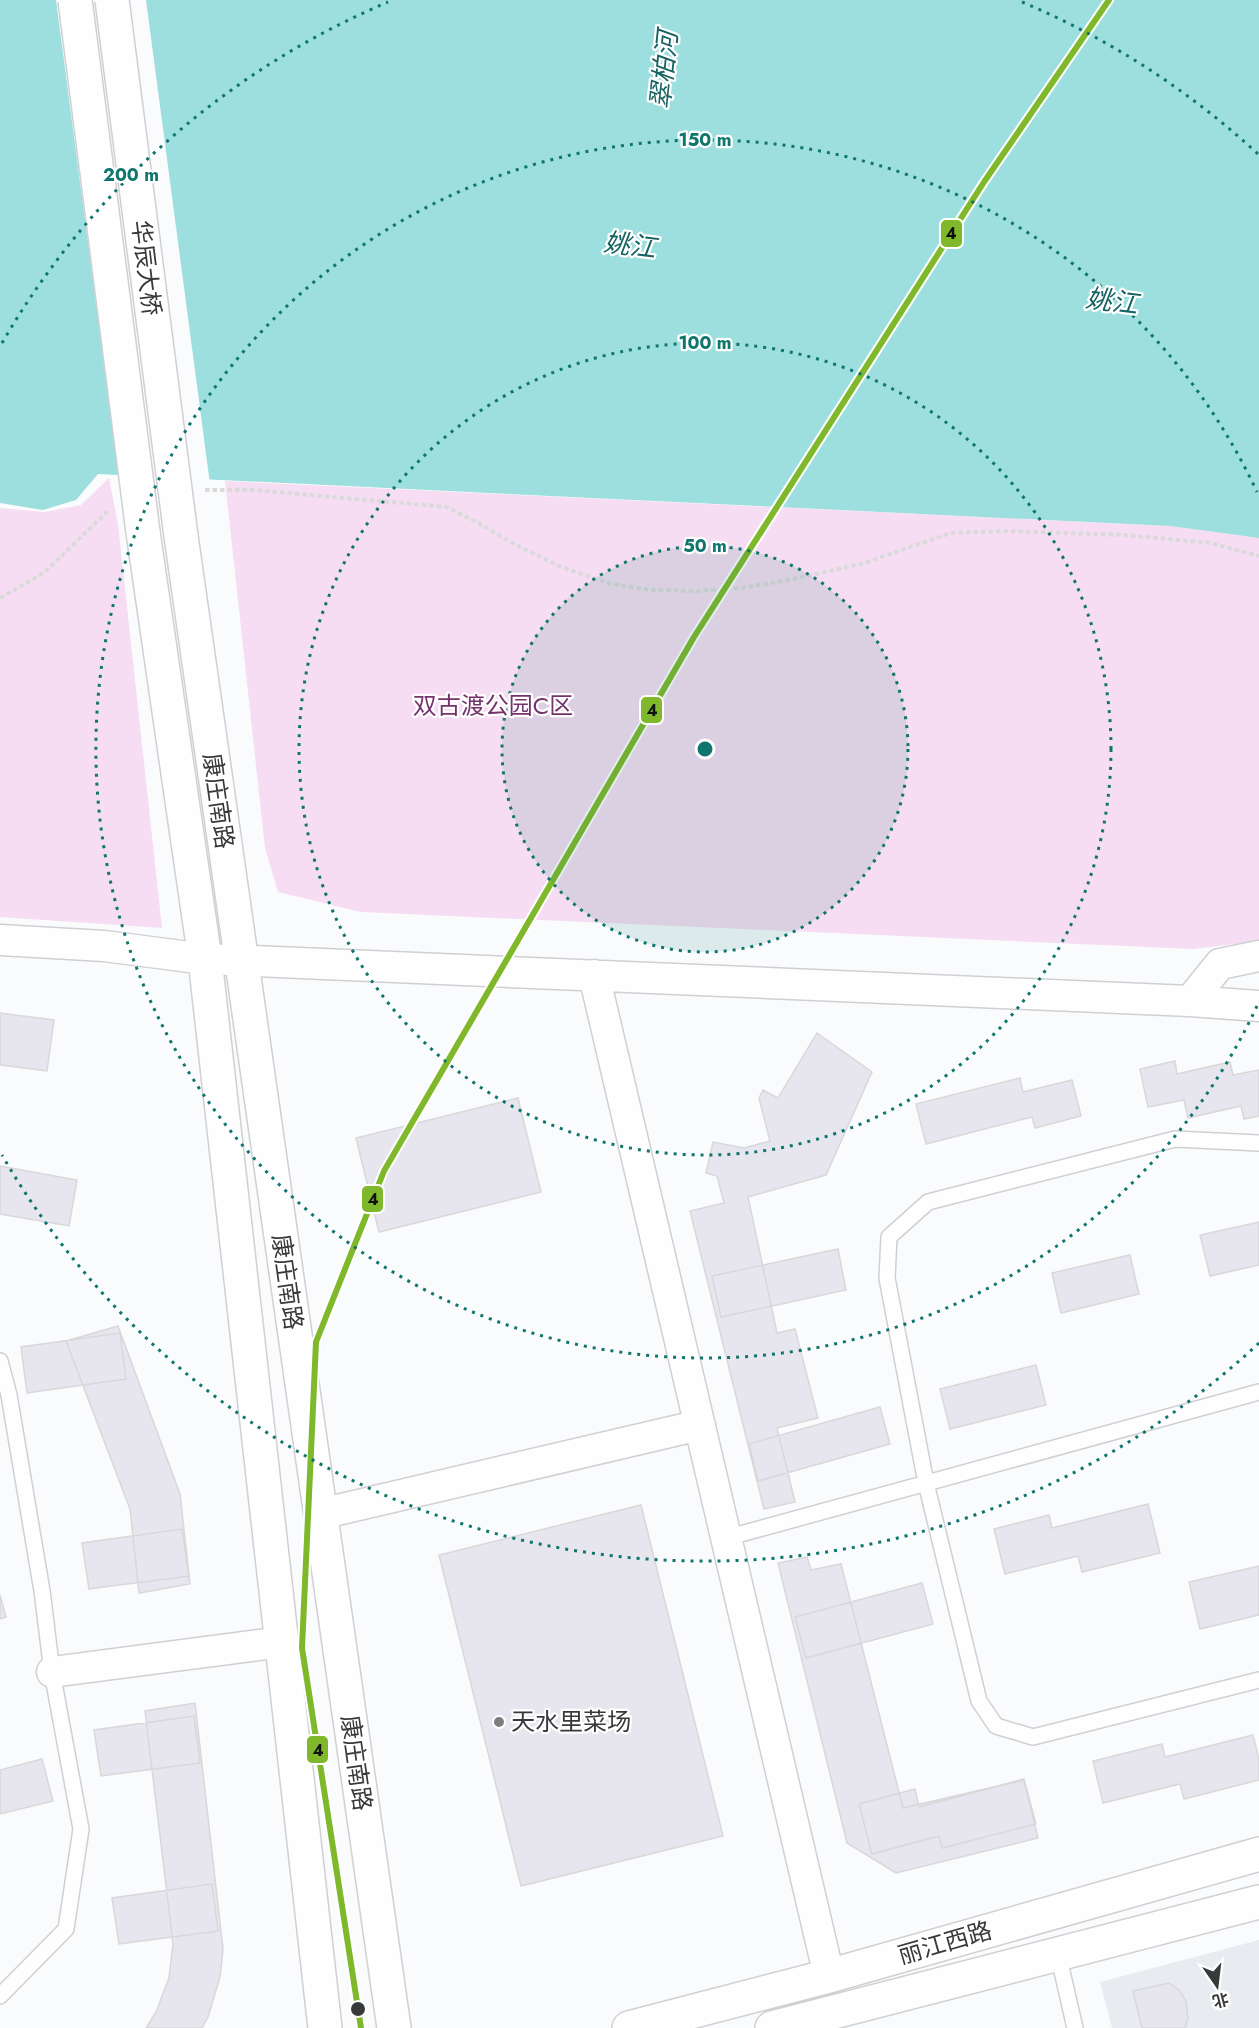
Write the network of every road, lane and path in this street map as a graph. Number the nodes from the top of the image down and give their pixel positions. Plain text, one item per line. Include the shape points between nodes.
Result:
1 (75, 0) edge
2 (112, 0) edge
3 (195, 492) dead end
4 (111, 508) dead end
5 (143, 532) joint
6 (181, 536) joint
7 (1259, 556) edge
8 (0, 598) edge
9 (0, 940) edge
10 (1259, 956) edge
11 (205, 959) junction
12 (241, 959) junction
13 (594, 975) junction
14 (1190, 1001) junction
15 (1259, 1006) edge
16 (1259, 1143) edge
17 (0, 1360) edge
18 (1259, 1392) edge
19 (700, 1425) junction
20 (926, 1483) junction
21 (320, 1514) junction
22 (726, 1538) junction
23 (282, 1642) junction
24 (52, 1672) junction
25 (1259, 1680) edge
26 (1259, 1854) edge
27 (1259, 1902) edge
28 (1058, 1954) junction
29 (830, 1976) junction
30 (0, 1996) edge
31 (326, 2028) edge
32 (394, 2028) edge
33 (629, 2028) edge
34 (772, 2028) edge
35 (1076, 2028) edge

1 - 5 main road, 华辰大桥, bridge
2 - 6 main road, 华辰大桥, bridge
3 - 7 path via 255,490 446,507 561,567 612,584 651,590 742,588 793,579 861,564 951,533 1125,534 1210,543
4 - 8 path via 45,572
5 - 11 main road, 康庄南路
6 - 12 main road, 康庄南路
9 - 11 street via 104,946
10 - 14 street via 1220,964
11 - 12 street
11 - 23 main road, 康庄南路
12 - 13 street
12 - 21 main road, 康庄南路
13 - 14 street
13 - 19 street
14 - 15 street
16 - 20 lane via 1175,1139 928,1202 888,1237 887,1278
17 - 24 lane via 42,1591
18 - 20 lane
19 - 21 street
19 - 22 street
20 - 22 lane
20 - 25 lane via 979,1701 996,1726 1032,1737
21 - 32 main road, 康庄南路
22 - 29 street
23 - 24 street
23 - 31 main road, 康庄南路
24 - 30 lane via 81,1828 66,1929
26 - 29 main road, 丽江西路
27 - 28 main road, 丽江西路
28 - 34 main road, 丽江西路
28 - 35 lane
29 - 33 main road, 丽江西路

